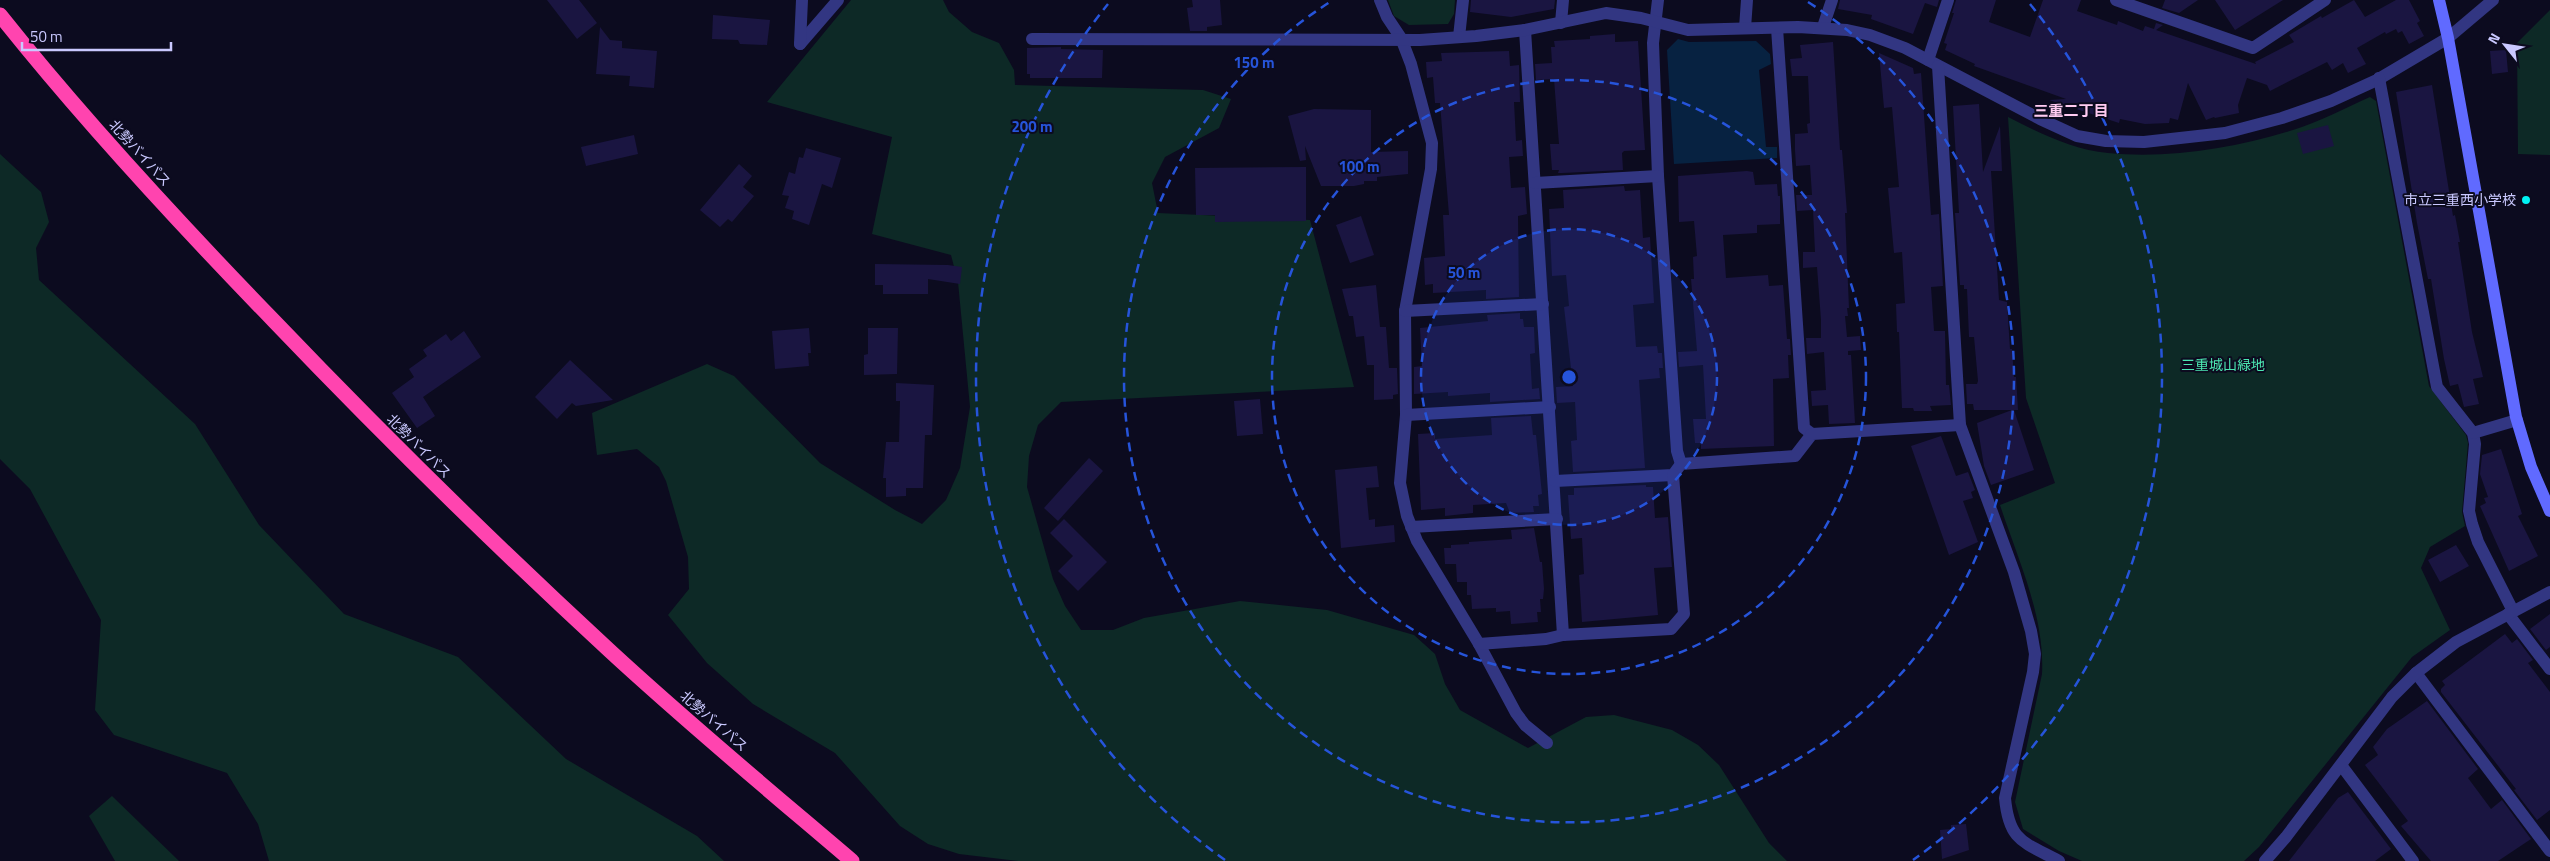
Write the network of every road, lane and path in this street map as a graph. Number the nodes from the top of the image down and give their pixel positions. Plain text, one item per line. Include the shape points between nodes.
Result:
1 (802, 0) edge
2 (838, 0) edge
3 (1380, 0) edge
4 (1462, 0) edge
5 (1563, 0) edge
6 (1658, 0) edge
7 (1748, 0) edge
8 (1832, 0) edge
9 (1948, 0) edge
10 (2116, 0) edge
11 (2325, 0) edge
12 (2439, 0) edge
13 (2493, 0) edge
14 (2137, 3) edge
15 (0, 15) edge
16 (1655, 22) junction
17 (1561, 23) junction
18 (1822, 27) junction
19 (1745, 28) junction
20 (1777, 28) junction
21 (1525, 30) junction
22 (1460, 37) junction
23 (1401, 38) junction
24 (2448, 38) junction
25 (1032, 39) dead end
26 (1933, 63) junction
27 (2380, 78) junction
28 (1658, 176) junction
29 (1535, 183) junction
30 (1543, 304) junction
31 (1405, 311) junction
32 (1550, 406) junction
33 (1406, 415) junction
34 (2517, 420) junction
35 (1960, 425) junction
36 (2473, 433) junction
37 (1812, 434) junction
38 (1681, 464) junction
39 (1673, 475) junction
40 (1555, 481) junction
41 (2550, 511) edge
42 (1557, 519) junction
43 (1411, 526) junction
44 (2550, 592) edge
45 (2511, 612) junction
46 (1563, 635) junction
47 (1479, 644) junction
48 (2550, 670) edge
49 (2416, 673) junction
50 (1547, 743) dead end
51 (2341, 765) junction
52 (2550, 851) edge
53 (852, 861) edge
54 (2059, 861) edge
55 (2265, 861) edge
56 (2413, 861) edge

1 - 2 street via 800,44
3 - 23 street
4 - 22 street
5 - 17 street
6 - 16 street
7 - 19 street
8 - 18 street
9 - 26 street
10 - 14 street
11 - 14 street via 2253,48
12 - 24 street
13 - 24 street
15 - 53 highway, 北勢バイパス via 118,154 353,404 612,653
16 - 17 street via 1606,13
16 - 19 street via 1688,30
16 - 28 street
17 - 21 street
18 - 20 street
18 - 26 street via 1870,35
19 - 20 street
20 - 37 street via 1804,428
21 - 22 street
21 - 29 street
22 - 23 street
23 - 25 street
23 - 31 street via 1432,143 1431,169
24 - 27 street
24 - 34 street
26 - 27 street via 2077,136 2106,141 2144,142 2239,130 2331,100
26 - 35 street
27 - 36 street via 2437,387
28 - 29 street
28 - 38 street via 1677,451
29 - 30 street
30 - 31 street
30 - 32 street
31 - 33 street
32 - 33 street
32 - 40 street
33 - 43 street via 1400,484
34 - 36 street
34 - 41 street via 2531,467
35 - 37 street
35 - 54 street via 2014,572 2035,654 2005,798 2007,813 2011,829 2022,841
36 - 45 street via 2475,444 2469,511 2478,542
37 - 38 street via 1795,456
38 - 39 street
39 - 40 street
39 - 46 street via 1684,614 1671,629
40 - 42 street
42 - 43 street
42 - 46 street
43 - 47 street
44 - 45 street
45 - 48 street
45 - 49 street via 2456,642
46 - 47 street
47 - 50 street via 1516,713
49 - 51 street via 2392,697
49 - 52 street
51 - 55 street
51 - 56 street

